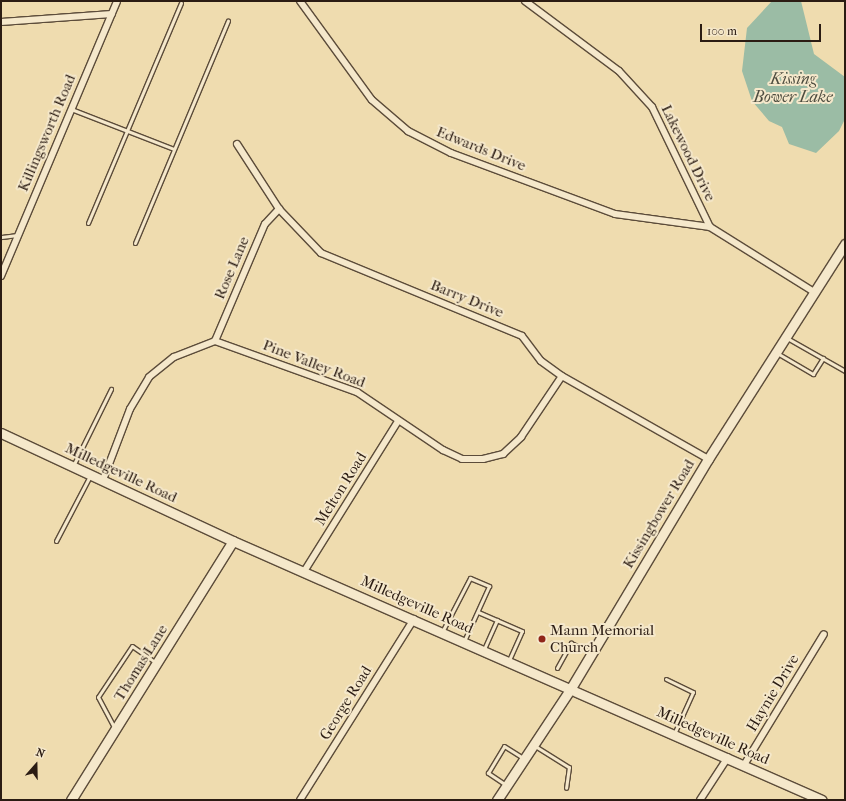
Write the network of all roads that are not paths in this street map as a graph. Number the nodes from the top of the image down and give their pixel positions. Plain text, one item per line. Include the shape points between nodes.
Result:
1 (117, 1) edge
2 (300, 1) edge
3 (525, 1) edge
4 (181, 3) dead end
5 (112, 14) junction
6 (1, 22) edge
7 (228, 22) dead end
8 (71, 109) junction
9 (127, 131) junction
10 (237, 144) dead end
11 (174, 149) junction
12 (279, 209) junction
13 (88, 223) dead end
14 (710, 227) junction
15 (18, 235) junction
16 (1, 237) edge
17 (135, 243) dead end
18 (845, 244) edge
19 (1, 276) edge
20 (814, 292) junction
21 (786, 337) junction
22 (215, 341) junction
23 (776, 352) junction
24 (823, 358) junction
25 (845, 371) edge
26 (562, 376) junction
27 (111, 389) dead end
28 (398, 421) junction
29 (1, 433) edge
30 (708, 459) junction
31 (73, 466) junction
32 (91, 474) junction
33 (103, 480) junction
34 (56, 541) dead end
35 (233, 541) junction
36 (305, 570) junction
37 (478, 612) junction
38 (414, 619) junction
39 (497, 620) junction
40 (442, 632) junction
41 (824, 634) dead end
42 (464, 641) junction
43 (484, 650) junction
44 (592, 653) junction
45 (509, 661) junction
46 (157, 664) junction
47 (557, 668) dead end
48 (666, 679) dead end
49 (571, 688) junction
50 (116, 730) junction
51 (674, 734) junction
52 (534, 745) junction
53 (728, 757) junction
54 (524, 759) junction
55 (744, 765) junction
56 (507, 785) junction
57 (566, 788) dead end
58 (71, 800) edge
59 (300, 800) edge
60 (497, 800) edge
61 (700, 800) edge
62 (822, 800) edge

1 - 5 street, Killingsworth Road
2 - 14 street, Edwards Drive via 372,100 408,131 451,153 615,214
3 - 14 street, Lakewood Drive via 619,71 652,107
4 - 9 lane
5 - 6 street
5 - 8 street, Killingsworth Road
7 - 11 lane
8 - 9 lane
8 - 15 street, Killingsworth Road
9 - 11 lane
9 - 13 lane
10 - 12 street, Barry Drive
11 - 17 lane
12 - 22 street, Rose Lane via 265,224
12 - 26 street, Barry Drive via 321,253 522,336 542,361
14 - 20 street
15 - 16 lane
15 - 19 street, Killingsworth Road
18 - 20 street, Kissingbower Road
20 - 21 street, Kissingbower Road
21 - 23 street, Kissingbower Road
21 - 24 lane
22 - 28 street, Pine Valley Road via 357,392
22 - 33 street via 174,357 149,377 130,409
23 - 24 lane via 813,374
23 - 30 street, Kissingbower Road
24 - 25 lane
26 - 28 street, Pine Valley Road via 521,437 503,454 483,459 462,459
26 - 30 street, Barry Drive
27 - 31 lane
28 - 36 street, Melton Road
29 - 31 street, Milledgeville Road
30 - 44 street, Kissingbower Road
31 - 32 street, Milledgeville Road
32 - 33 street, Milledgeville Road
32 - 34 lane
33 - 35 street, Milledgeville Road
35 - 36 street, Milledgeville Road
35 - 46 street, Thomas Lane
36 - 38 street, Milledgeville Road
37 - 39 lane
37 - 40 lane via 489,586 470,578
37 - 42 lane
38 - 40 street, Milledgeville Road
38 - 59 street, George Road
39 - 43 lane
39 - 45 lane via 522,631
40 - 42 street, Milledgeville Road
41 - 55 street, Haynie Drive
42 - 43 street, Milledgeville Road
43 - 45 street, Milledgeville Road
44 - 47 lane via 571,643
44 - 49 street, Kissingbower Road
45 - 49 street, Milledgeville Road
46 - 50 street, Thomas Lane
46 - 50 lane via 132,646 98,697
48 - 51 lane via 693,692
49 - 51 street, Milledgeville Road
49 - 52 street, Kissingbower Road
50 - 58 street, Thomas Lane
51 - 53 street, Milledgeville Road
52 - 54 street, Kissingbower Road
52 - 57 lane via 569,767
53 - 55 street, Milledgeville Road
53 - 61 street
54 - 56 street, Kissingbower Road
54 - 56 lane via 504,746 488,773
55 - 62 street, Milledgeville Road
56 - 60 street, Kissingbower Road

